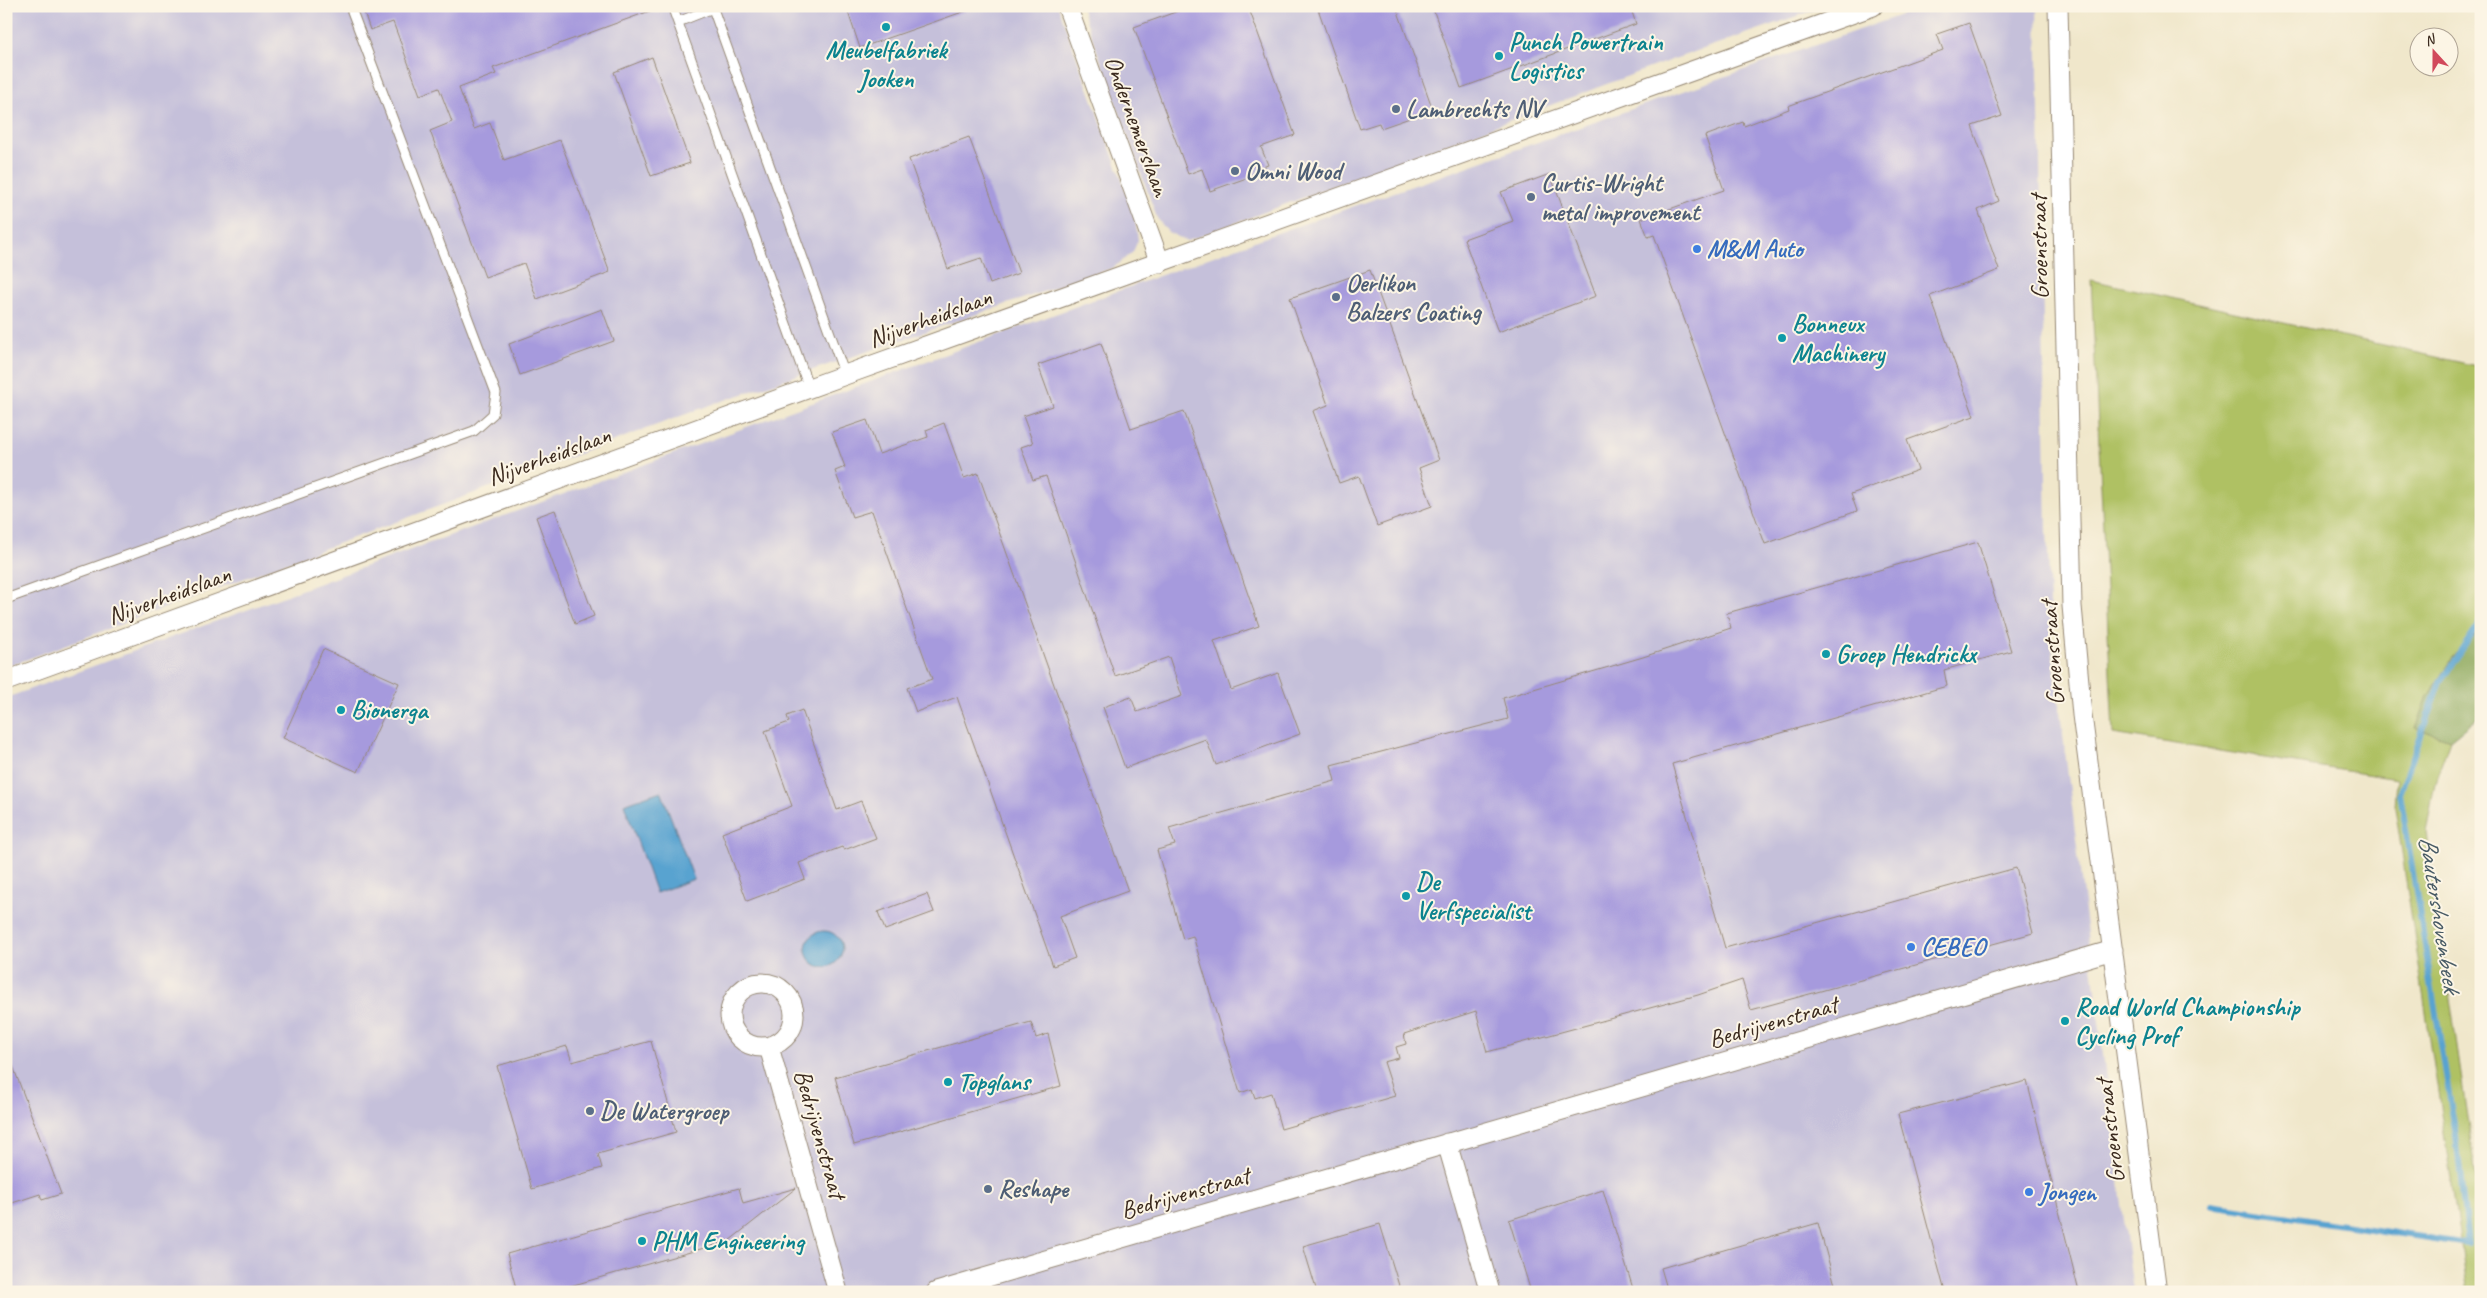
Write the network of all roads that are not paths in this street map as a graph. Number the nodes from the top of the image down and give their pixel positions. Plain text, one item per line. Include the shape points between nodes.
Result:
1 (350, 6) edge
2 (672, 6) edge
3 (1067, 6) edge
4 (1873, 6) edge
5 (2058, 6) edge
6 (713, 7) edge
7 (678, 22) junction
8 (1160, 263) junction
9 (846, 375) junction
10 (809, 388) junction
11 (6, 599) edge
12 (6, 681) edge
13 (2113, 950) junction
14 (769, 1047) dead end
15 (1447, 1143) junction
16 (838, 1292) edge
17 (936, 1292) edge
18 (1490, 1292) edge
19 (2156, 1292) edge

1 - 11 lane via 496,393 493,414 474,431
2 - 7 lane
3 - 8 street, Ondernemerslaan
4 - 8 street, Nijverheidslaan
5 - 13 street, Groenstraat via 2072,606 2083,724
6 - 7 lane
6 - 9 lane
7 - 10 lane
8 - 9 street, Nijverheidslaan
9 - 10 street, Nijverheidslaan
10 - 12 street, Nijverheidslaan
13 - 15 street, Bedrijvenstraat
13 - 19 street, Groenstraat
14 - 16 street, Bedrijvenstraat
15 - 17 street, Bedrijvenstraat
15 - 18 street

